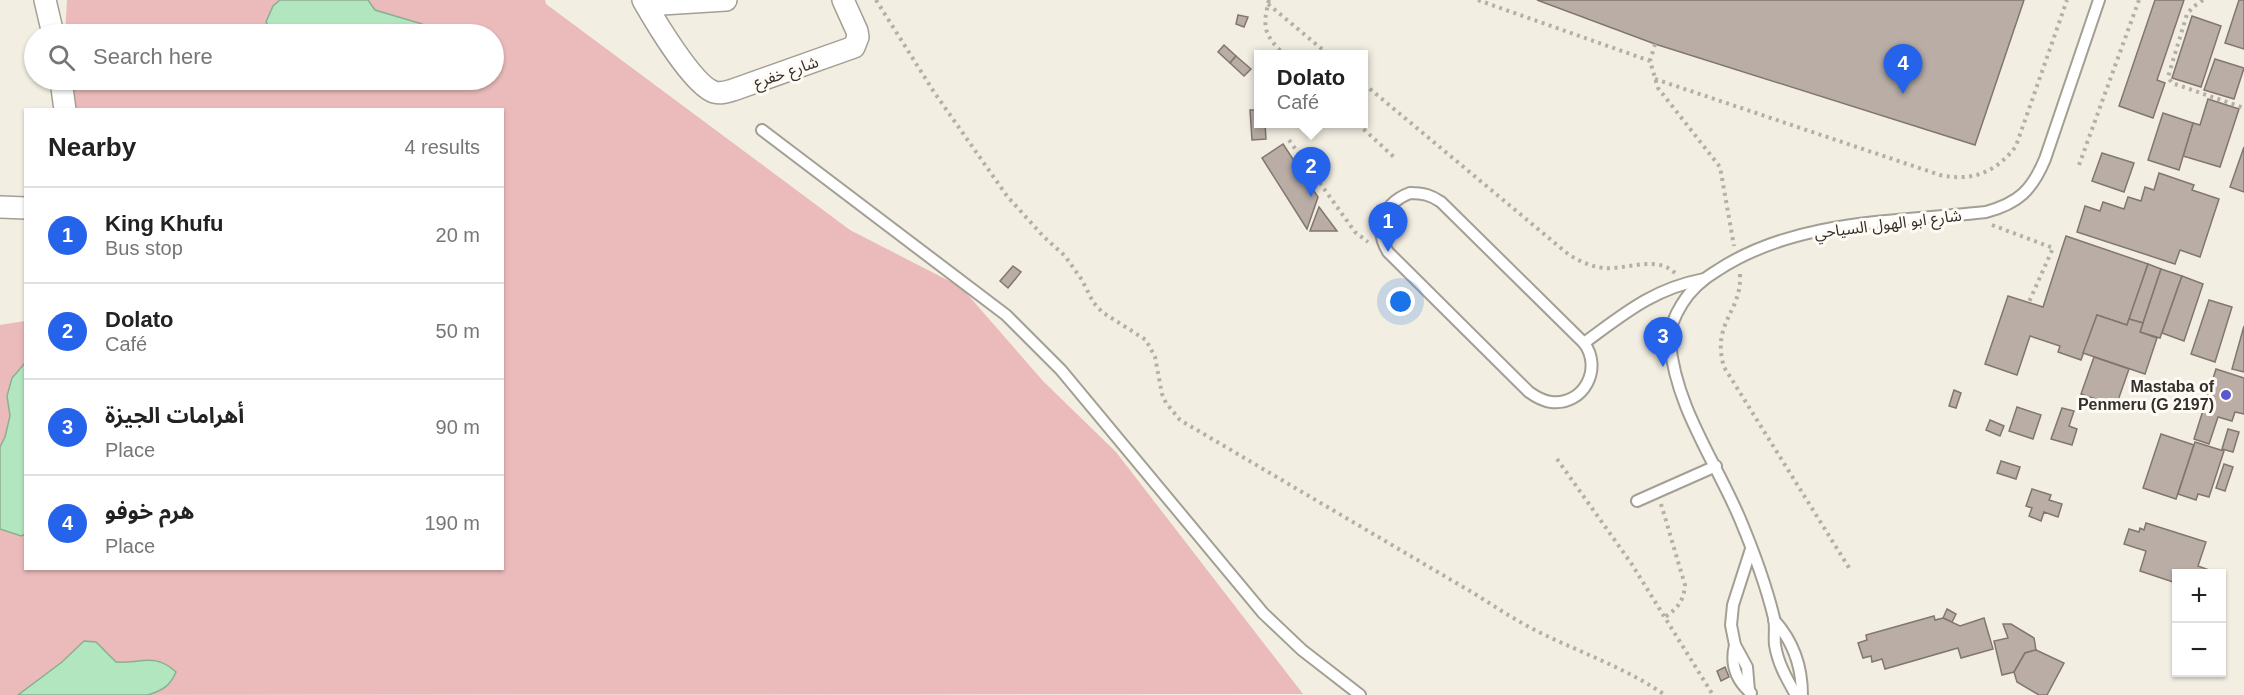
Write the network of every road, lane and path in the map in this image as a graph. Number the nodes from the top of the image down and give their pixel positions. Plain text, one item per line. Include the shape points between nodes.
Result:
1 (45, 0) edge
2 (726, 0) edge
3 (843, 0) edge
4 (876, 0) edge
5 (1478, 0) edge
6 (2067, 0) edge
7 (2099, 0) edge
8 (2139, 0) edge
9 (2203, 0) edge
10 (645, 2) edge
11 (1269, 2) edge
12 (51, 24) edge
13 (1655, 44) dead end
14 (1280, 50) edge
15 (1324, 50) edge
16 (1650, 61) junction
17 (1654, 79) junction
18 (1368, 87) edge
19 (62, 90) edge
20 (65, 108) edge
21 (2244, 108) edge
22 (1363, 128) edge
23 (762, 130) dead end
24 (1289, 140) dead end
25 (1395, 158) dead end
26 (2079, 165) dead end
27 (0, 207) edge
28 (24, 208) edge
29 (1985, 223) dead end
30 (1388, 252) junction
31 (1736, 258) junction
32 (1705, 278) junction
33 (1683, 283) junction
34 (2029, 302) dead end
35 (1584, 343) junction
36 (1557, 459) dead end
37 (1716, 466) junction
38 (1658, 492) junction
39 (1637, 501) dead end
40 (1751, 549) junction
41 (1851, 571) dead end
42 (1665, 617) junction
43 (1774, 620) junction
44 (1751, 693) edge
45 (1360, 695) edge
46 (1665, 695) edge
47 (1713, 695) edge
48 (1796, 695) edge
49 (1802, 695) edge

1 - 12 street
2 - 10 street
3 - 10 street, شارع خفرع via 857,31 857,42 849,50 724,93 711,92 693,76
4 - 46 path via 1006,195 1065,256 1102,312 1146,340 1155,357 1162,394 1180,420 1503,613 1627,672
5 - 16 path
6 - 17 path via 2016,146 2000,164 1977,176 1940,175
7 - 31 lane, شارع ابو الهول السياحي via 2045,159 2024,195 1986,212 1825,229
8 - 26 path
9 - 21 path via 2187,14 2168,77 2172,83
11 - 14 path via 1265,30
11 - 15 path
13 - 16 path
16 - 17 path
17 - 31 path via 1720,167
18 - 33 path via 1579,261 1603,268 1662,264
19 - 20 street
22 - 25 path
23 - 45 lane via 1035,341 1263,613 1302,650
24 - 30 path via 1354,232
27 - 28 street
29 - 34 path via 2052,248
30 - 35 lane via 1536,397 1552,402 1581,391 1593,364
30 - 35 lane via 1379,230 1387,209 1410,194 1432,196
31 - 32 lane, شارع ابو الهول السياحي
31 - 41 path via 1739,295 1721,334 1724,367
32 - 33 lane
32 - 37 lane, شارع ابو الهول السياحي via 1688,294 1675,315 1670,340 1673,364 1690,415
33 - 35 lane via 1641,302
36 - 42 path
37 - 38 lane
37 - 40 lane, شارع ابو الهول السياحي
38 - 39 lane
38 - 42 path via 1684,585 1679,605
40 - 43 lane, شارع ابو الهول السياحي
40 - 44 lane via 1733,605 1731,625 1735,645 1747,666
42 - 47 path
43 - 48 lane, شارع ابو الهول السياحي via 1780,667
43 - 49 lane, شارع ابو الهول السياحي via 1789,639

